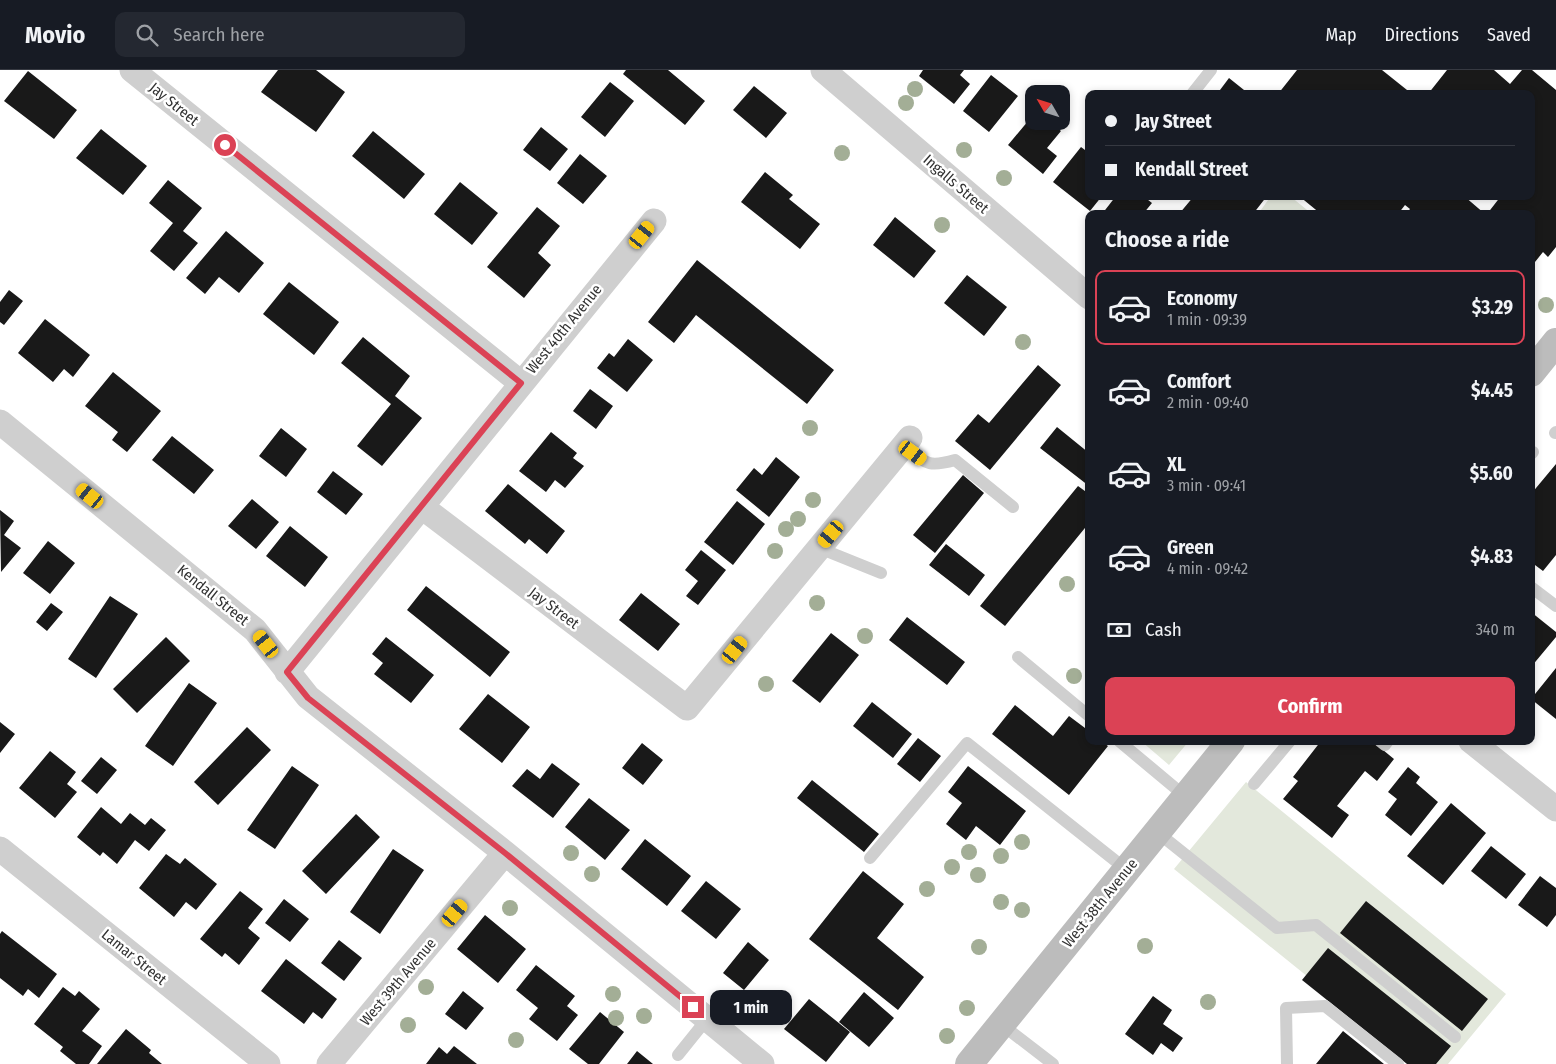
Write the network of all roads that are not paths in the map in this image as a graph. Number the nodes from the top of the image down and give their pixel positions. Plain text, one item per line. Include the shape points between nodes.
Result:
1 (132, 70) edge
2 (823, 70) edge
3 (1211, 70) edge
4 (1195, 90) edge
5 (654, 221) dead end
6 (1085, 294) edge
7 (1556, 342) edge
8 (1535, 368) edge
9 (521, 383) junction
10 (0, 422) edge
11 (907, 442) joint
12 (422, 507) junction
13 (1013, 507) dead end
14 (819, 548) junction
15 (881, 573) dead end
16 (1535, 590) edge
17 (1556, 606) edge
18 (1018, 657) dead end
19 (287, 672) junction
20 (1085, 713) edge
21 (1124, 745) edge
22 (1228, 745) edge
23 (1287, 745) edge
24 (1476, 745) edge
25 (1254, 784) dead end
26 (1186, 797) junction
27 (1556, 809) edge
28 (1157, 832) junction
29 (0, 849) edge
30 (505, 853) junction
31 (870, 858) dead end
32 (1126, 870) junction
33 (707, 1019) junction
34 (1001, 1024) junction
35 (1455, 1037) dead end
36 (678, 1055) dead end
37 (1289, 1063) edge
38 (268, 1064) edge
39 (329, 1064) edge
40 (762, 1064) edge
41 (968, 1064) edge
42 (1053, 1064) edge
43 (1398, 1064) edge

1 - 9 street, Jay Street
2 - 6 street, Ingalls Street
3 - 4 lane
5 - 9 street, West 40th Avenue
7 - 8 main road
9 - 12 street, West 40th Avenue
10 - 19 street, Kendall Street via 255,630
11 - 13 lane via 922,460 936,466 955,460
11 - 14 street
12 - 14 street, Jay Street via 687,708
12 - 19 street, West 40th Avenue
14 - 15 lane
16 - 17 lane
18 - 20 lane
19 - 30 street, Kendall Street via 308,698
21 - 26 lane
22 - 26 main road, West 38th Avenue
23 - 25 lane
24 - 27 street
26 - 28 main road, West 38th Avenue
28 - 32 main road, West 38th Avenue
28 - 35 lane via 1277,928 1316,925
29 - 38 street, Lamar Street
30 - 33 street, Kendall Street
30 - 39 street, West 39th Avenue
31 - 32 lane via 967,743
32 - 34 main road, West 38th Avenue
33 - 36 lane
33 - 40 street, Kendall Street
34 - 41 main road, West 38th Avenue
34 - 42 lane
37 - 43 lane via 1286,1008 1326,1006

